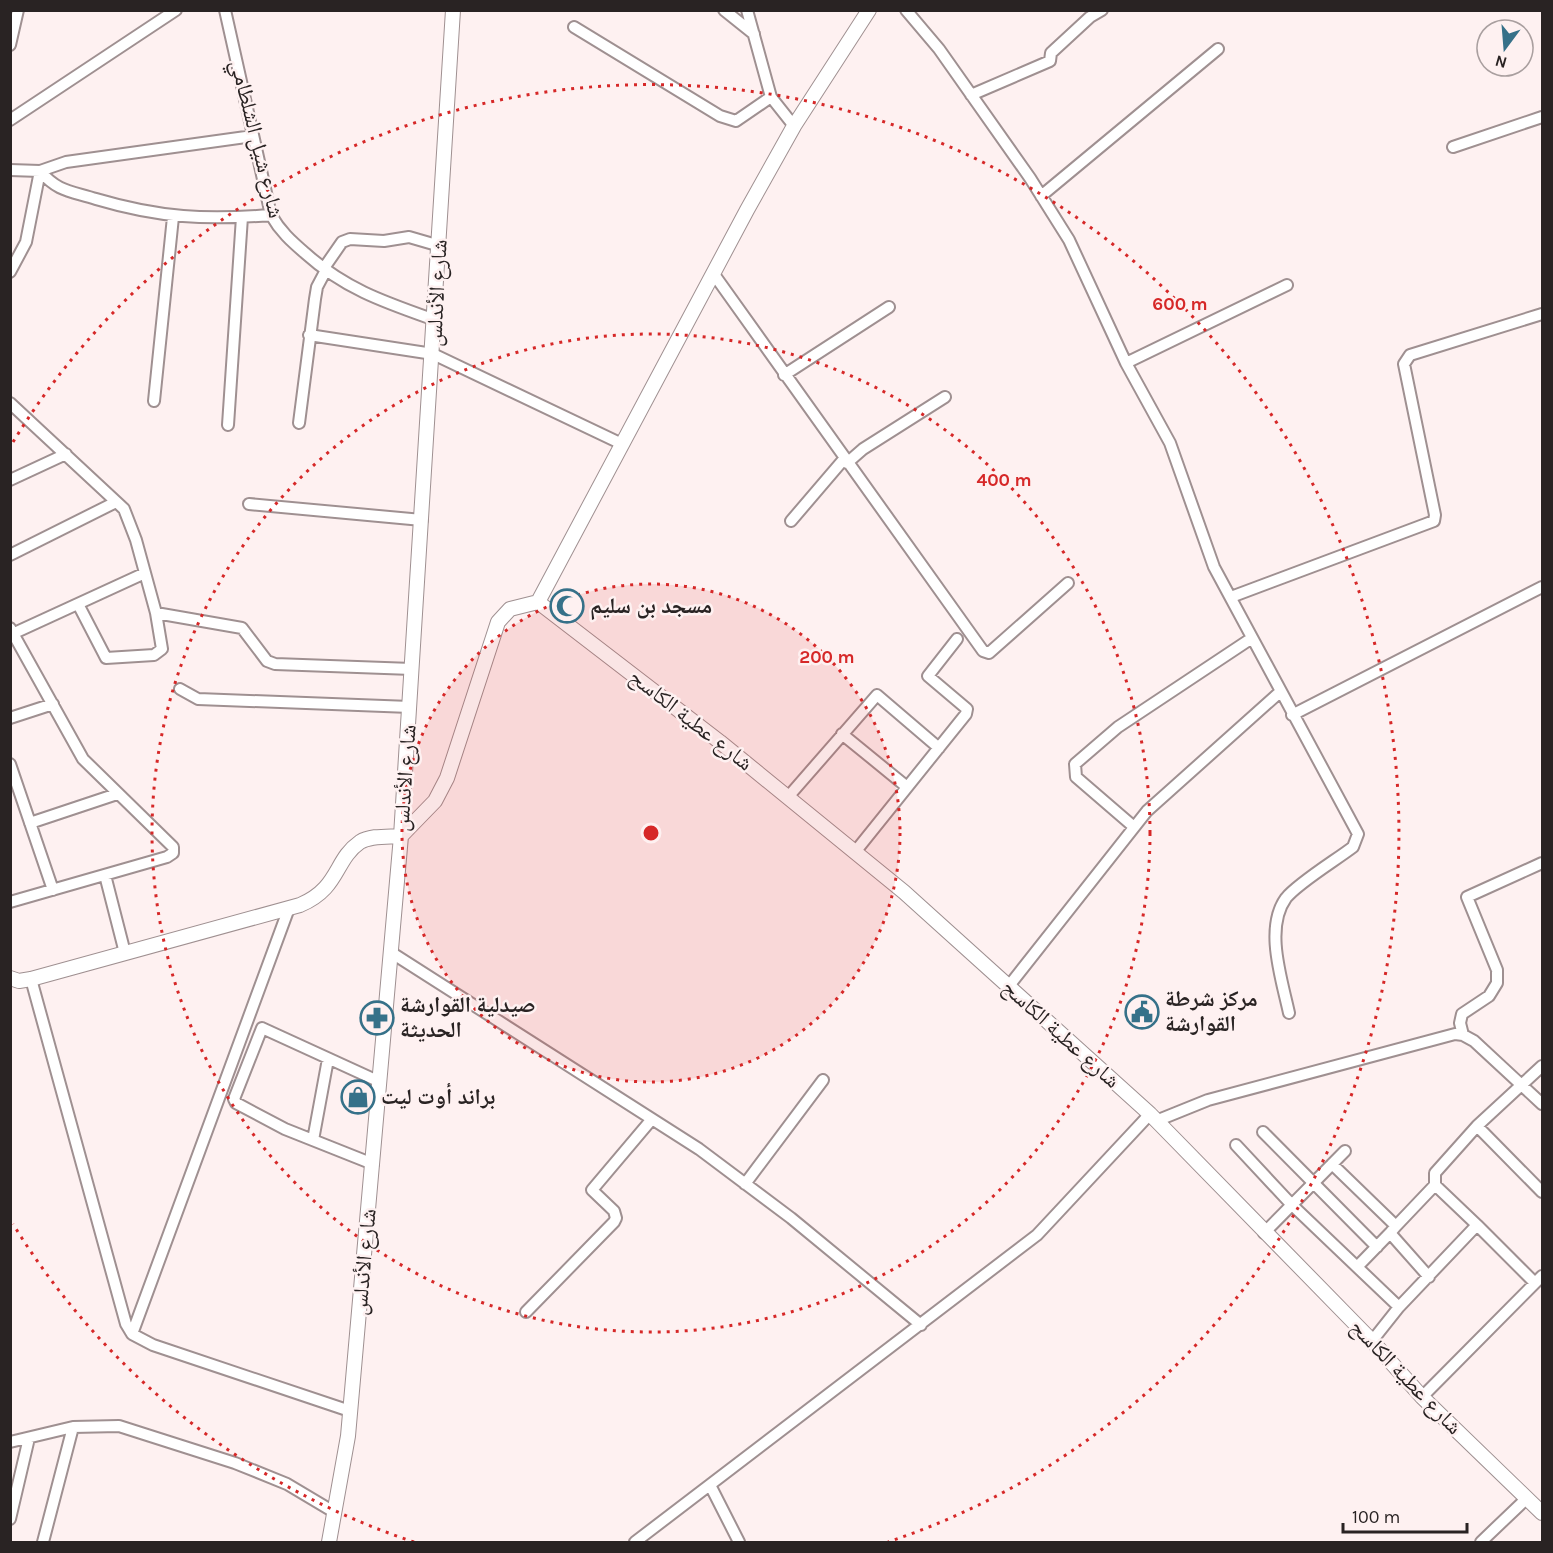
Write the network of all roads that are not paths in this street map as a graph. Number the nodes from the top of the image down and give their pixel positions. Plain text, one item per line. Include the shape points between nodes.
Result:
1 (18, 10) edge
2 (176, 10) edge
3 (225, 10) edge
4 (453, 10) edge
5 (724, 10) edge
6 (747, 10) edge
7 (869, 10) edge
8 (906, 10) edge
9 (1102, 10) edge
10 (574, 27) dead end
11 (754, 34) junction
12 (10, 45) edge
13 (1218, 49) dead end
14 (971, 95) junction
15 (771, 97) junction
16 (1542, 117) edge
17 (10, 120) edge
18 (794, 126) junction
19 (254, 136) junction
20 (1453, 147) dead end
21 (10, 170) edge
22 (40, 171) junction
23 (1041, 196) junction
24 (271, 214) junction
25 (173, 217) junction
26 (242, 217) junction
27 (440, 246) junction
28 (325, 269) junction
29 (10, 272) edge
30 (713, 273) junction
31 (1287, 285) dead end
32 (888, 307) dead end
33 (1542, 314) edge
34 (435, 320) junction
35 (309, 335) junction
36 (434, 354) junction
37 (1126, 363) junction
38 (784, 375) junction
39 (945, 397) dead end
40 (154, 401) dead end
41 (10, 403) edge
42 (299, 423) dead end
43 (228, 425) dead end
44 (621, 444) junction
45 (66, 454) junction
46 (845, 461) junction
47 (10, 480) edge
48 (116, 502) junction
49 (249, 504) dead end
50 (422, 520) junction
51 (790, 521) dead end
52 (10, 555) edge
53 (145, 573) junction
54 (1068, 583) dead end
55 (1542, 587) edge
56 (1231, 597) junction
57 (538, 602) junction
58 (78, 604) junction
59 (156, 613) junction
60 (12, 632) edge
61 (1252, 638) junction
62 (957, 639) dead end
63 (412, 669) junction
64 (180, 689) dead end
65 (1280, 692) junction
66 (52, 704) junction
67 (410, 706) junction
68 (1292, 715) junction
69 (10, 718) edge
70 (842, 734) junction
71 (939, 748) junction
72 (10, 764) edge
73 (907, 787) junction
74 (117, 794) junction
75 (788, 797) junction
76 (30, 823) junction
77 (1134, 827) junction
78 (401, 836) junction
79 (855, 852) junction
80 (1542, 863) edge
81 (105, 875) junction
82 (53, 890) junction
83 (10, 902) edge
84 (289, 908) junction
85 (125, 953) junction
86 (392, 953) junction
87 (10, 978) edge
88 (31, 980) junction
89 (1008, 987) junction
90 (1289, 1013) dead end
91 (1463, 1035) junction
92 (328, 1059) junction
93 (1542, 1066) edge
94 (823, 1080) dead end
95 (380, 1082) junction
96 (1524, 1085) junction
97 (1542, 1104) edge
98 (1153, 1118) junction
99 (652, 1119) junction
100 (1477, 1126) junction
101 (1263, 1132) dead end
102 (313, 1140) junction
103 (1236, 1145) dead end
104 (1345, 1151) dead end
105 (373, 1164) junction
106 (1332, 1164) junction
107 (1313, 1183) junction
108 (745, 1184) junction
109 (1435, 1185) junction
110 (1542, 1192) edge
111 (1291, 1204) junction
112 (1477, 1226) junction
113 (1393, 1230) junction
114 (1264, 1233) junction
115 (1377, 1247) junction
116 (1357, 1267) junction
117 (1429, 1277) junction
118 (1539, 1279) edge
119 (1399, 1307) junction
120 (525, 1312) dead end
121 (921, 1325) junction
122 (132, 1334) junction
123 (1372, 1341) junction
124 (1422, 1397) junction
125 (350, 1411) junction
126 (73, 1427) junction
127 (29, 1438) junction
128 (10, 1442) edge
129 (710, 1485) junction
130 (1527, 1498) junction
131 (334, 1512) junction
132 (1542, 1513) edge
133 (10, 1519) edge
134 (43, 1542) edge
135 (328, 1542) edge
136 (635, 1542) edge
137 (739, 1542) edge
138 (1481, 1542) edge

1 - 12 street
2 - 17 street
3 - 19 street, شارع شيل الشلطامي
4 - 27 main road, شارع الأندلس
5 - 11 street
6 - 11 street
7 - 18 main road
8 - 14 street
9 - 14 street via 1051,53 1050,61
10 - 15 street via 720,116 736,121
11 - 15 street
13 - 23 street
14 - 23 street
15 - 18 street
16 - 20 street
18 - 30 main road
19 - 22 street via 66,162
19 - 24 street, شارع شيل الشلطامي
21 - 22 street
22 - 25 street via 53,186 133,210
22 - 29 street via 26,242
23 - 37 street via 1069,240
24 - 26 street
24 - 28 street, شارع شيل الشلطامي via 278,227
25 - 26 street
25 - 40 street
26 - 43 street
27 - 28 street via 409,237 384,241 350,239 342,242
27 - 34 main road, شارع الأندلس
28 - 34 street, شارع شيل الشلطامي via 355,291
28 - 35 street via 317,287
30 - 38 street
30 - 44 main road
31 - 37 street
32 - 38 street
33 - 56 street via 1407,358 1404,364 1434,521
34 - 36 main road, شارع الأندلس
35 - 36 street
35 - 42 street
36 - 44 street
36 - 50 main road, شارع الأندلس
37 - 56 street via 1170,443 1214,567
38 - 46 street
39 - 46 street
41 - 45 street
44 - 57 main road
45 - 47 street
45 - 48 street
46 - 51 street
46 - 54 street via 983,651 989,653
48 - 52 street
48 - 53 street via 130,520
49 - 50 street
50 - 63 main road, شارع الأندلس
53 - 58 street
53 - 59 street
55 - 68 street
56 - 61 street
57 - 75 main road, شارع عطية الكاسح
57 - 78 main road via 510,609 498,622 447,778 435,801
58 - 59 street via 103,655 109,659 159,653 162,649
58 - 60 street
59 - 63 street via 242,628 267,661 275,664
60 - 66 street
61 - 65 street
61 - 77 street via 1118,727 1075,764 1076,777
62 - 71 street via 928,676 967,709
63 - 67 main road, شارع الأندلس
64 - 67 street via 198,699
65 - 68 street
65 - 77 street
66 - 69 street
66 - 74 street via 83,759
67 - 78 main road, شارع الأندلس
68 - 90 street via 1358,834 1353,847 1287,897 1277,919
70 - 71 street via 874,697 881,696
70 - 73 street
70 - 75 street
71 - 73 street
72 - 76 street
73 - 79 street
74 - 76 street
74 - 81 street via 173,847 173,853
75 - 79 main road, شارع عطية الكاسح
76 - 82 street
77 - 89 street
78 - 84 main road via 371,838 360,843 322,892
78 - 86 main road, شارع الأندلس
79 - 89 main road, شارع عطية الكاسح
80 - 91 street via 1467,897 1497,970 1497,983 1489,996 1462,1014
81 - 82 street
81 - 85 street
82 - 83 street
84 - 85 main road
84 - 122 street
85 - 88 main road
86 - 95 main road, شارع الأندلس
86 - 99 street
87 - 88 main road
88 - 122 street via 126,1324
89 - 98 main road, شارع عطية الكاسح
91 - 96 street
91 - 98 street via 1208,1100
92 - 95 street
92 - 102 street
92 - 102 street via 261,1028 234,1099 285,1129
93 - 96 street
94 - 108 street
95 - 105 main road, شارع الأندلس
96 - 97 street
96 - 100 street
98 - 114 main road, شارع عطية الكاسح
98 - 121 street via 1037,1235
99 - 108 street
99 - 120 street via 592,1190 614,1211 614,1222
100 - 109 street via 1435,1173
100 - 110 street
101 - 107 street
102 - 105 street
103 - 111 street
104 - 106 street
105 - 125 main road, شارع الأندلس
106 - 107 street
106 - 113 street
107 - 111 street
107 - 115 street
108 - 121 street
109 - 112 street
109 - 113 street
111 - 114 street
111 - 116 street
112 - 117 street
112 - 118 street
113 - 115 street
113 - 117 street
114 - 123 main road, شارع عطية الكاسح
115 - 116 street
116 - 119 street
117 - 119 street
118 - 124 street
119 - 123 street
121 - 129 street
122 - 125 street via 153,1345
123 - 124 main road, شارع عطية الكاسح
124 - 130 main road, شارع عطية الكاسح
125 - 131 main road, شارع الأندلس via 344,1469
126 - 127 street
126 - 131 street via 118,1426 225,1460 287,1484
126 - 134 street
127 - 128 street
127 - 133 street
129 - 136 street
129 - 137 street
130 - 132 main road, شارع عطية الكاسح
130 - 138 street
131 - 135 main road, شارع الأندلس

